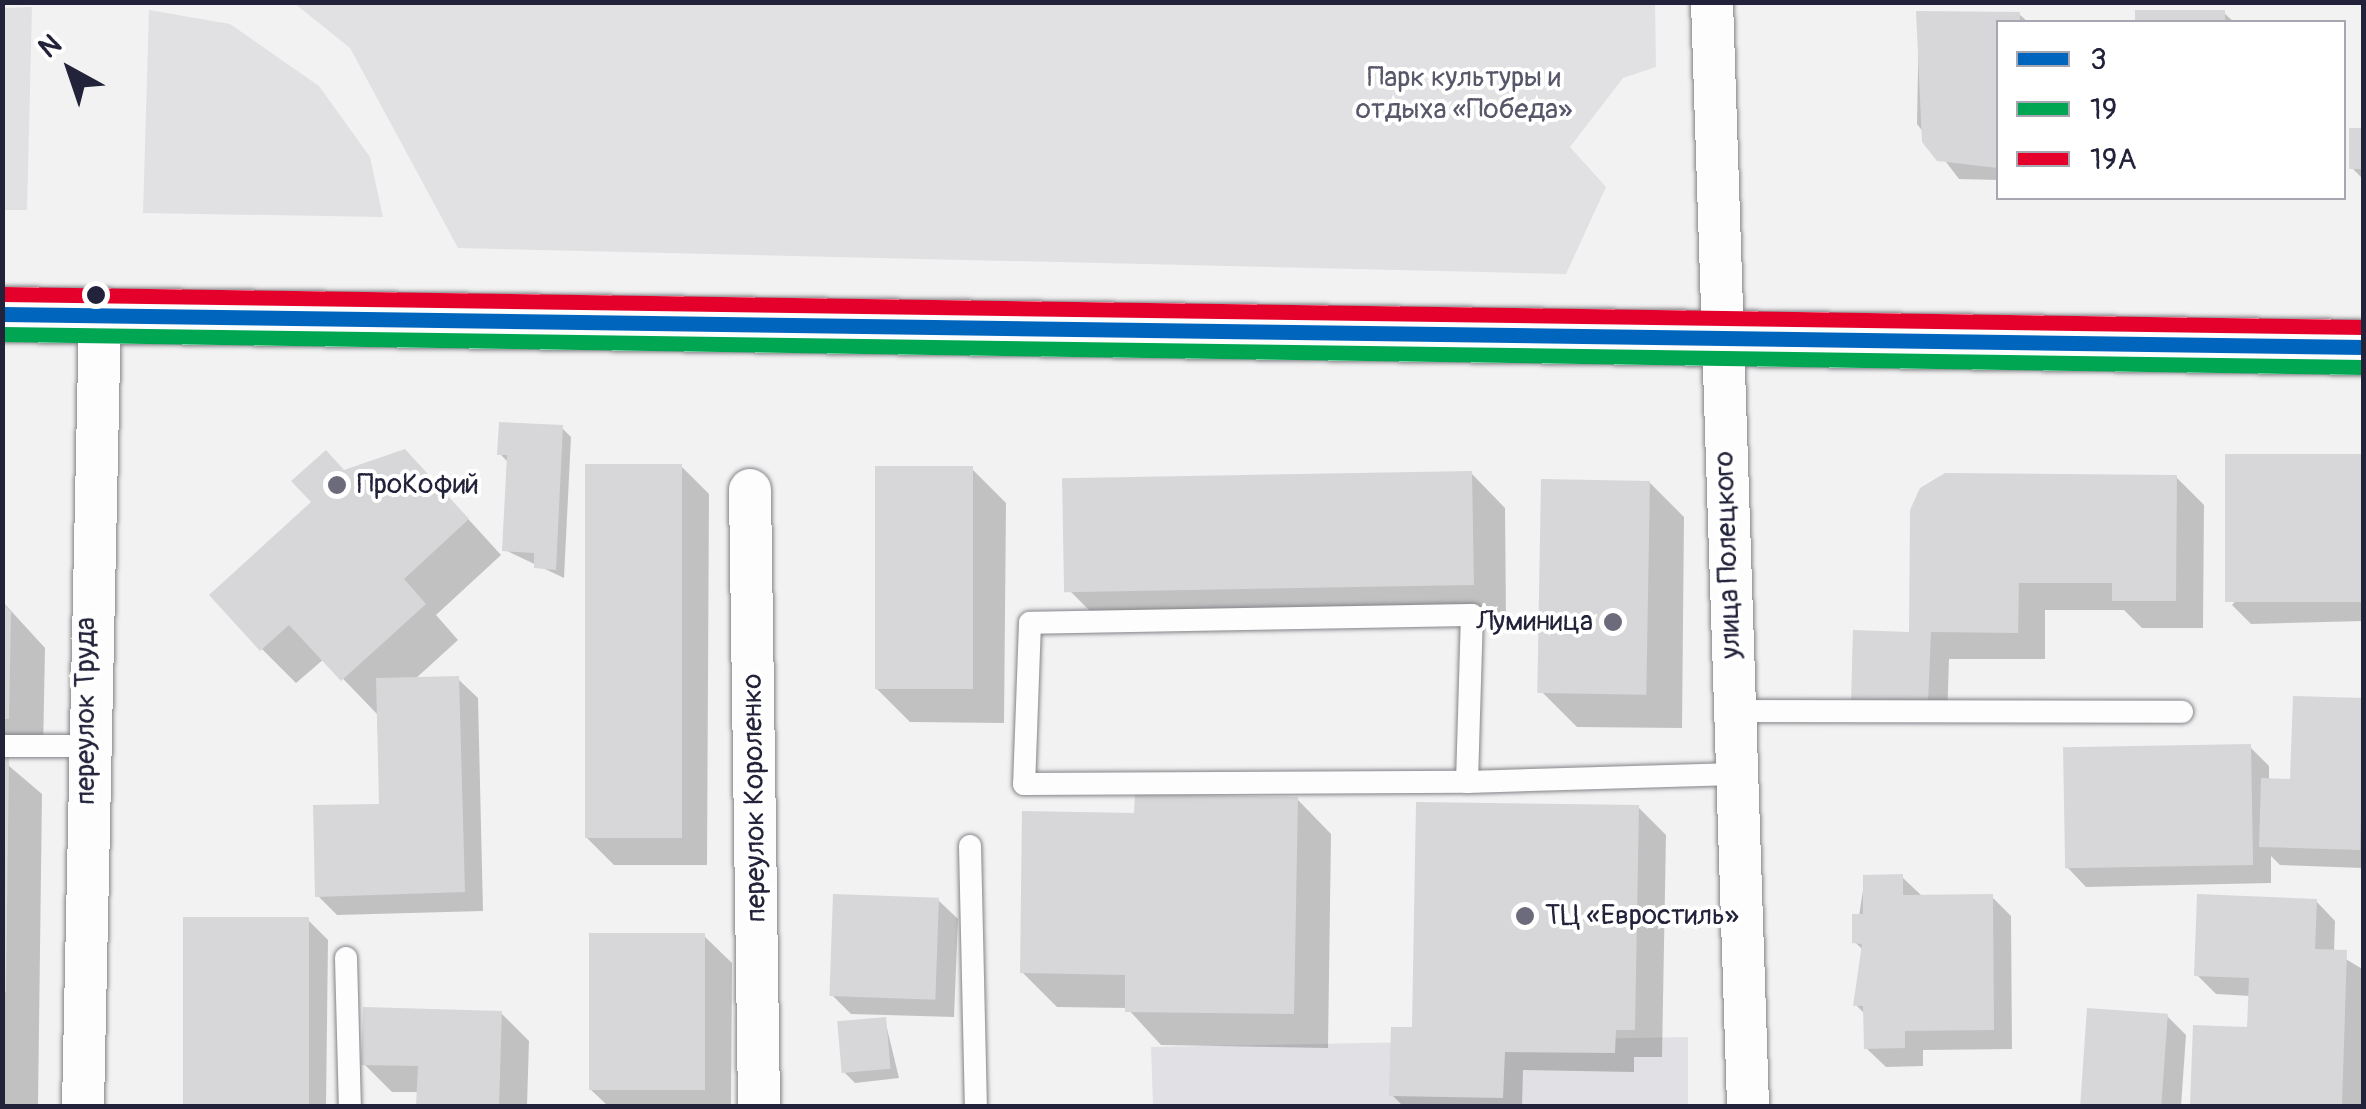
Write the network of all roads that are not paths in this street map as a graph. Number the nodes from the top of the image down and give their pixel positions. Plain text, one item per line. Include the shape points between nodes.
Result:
1 (1712, 2) edge
2 (2, 314) edge
3 (100, 316) junction
4 (1720, 333) junction
5 (2364, 346) edge
6 (750, 490) dead end
7 (1734, 711) junction
8 (2182, 712) dead end
9 (2, 746) edge
10 (86, 746) junction
11 (1736, 774) junction
12 (1467, 782) junction
13 (970, 846) dead end
14 (346, 958) dead end
15 (83, 1106) edge
16 (350, 1106) edge
17 (758, 1106) edge
18 (976, 1106) edge
19 (1748, 1106) edge

1 - 4 street, улица Полецкого
2 - 3 main road
3 - 4 main road
3 - 10 street, переулок Труда
4 - 5 main road
4 - 7 street, улица Полецкого
6 - 17 street, переулок Короленко
7 - 8 lane
7 - 11 street, улица Полецкого
9 - 10 lane
10 - 15 street, переулок Труда
11 - 12 lane
11 - 19 street, улица Полецкого
12 - 12 lane via 1024,784 1030,622 1472,615
13 - 18 lane
14 - 16 lane

